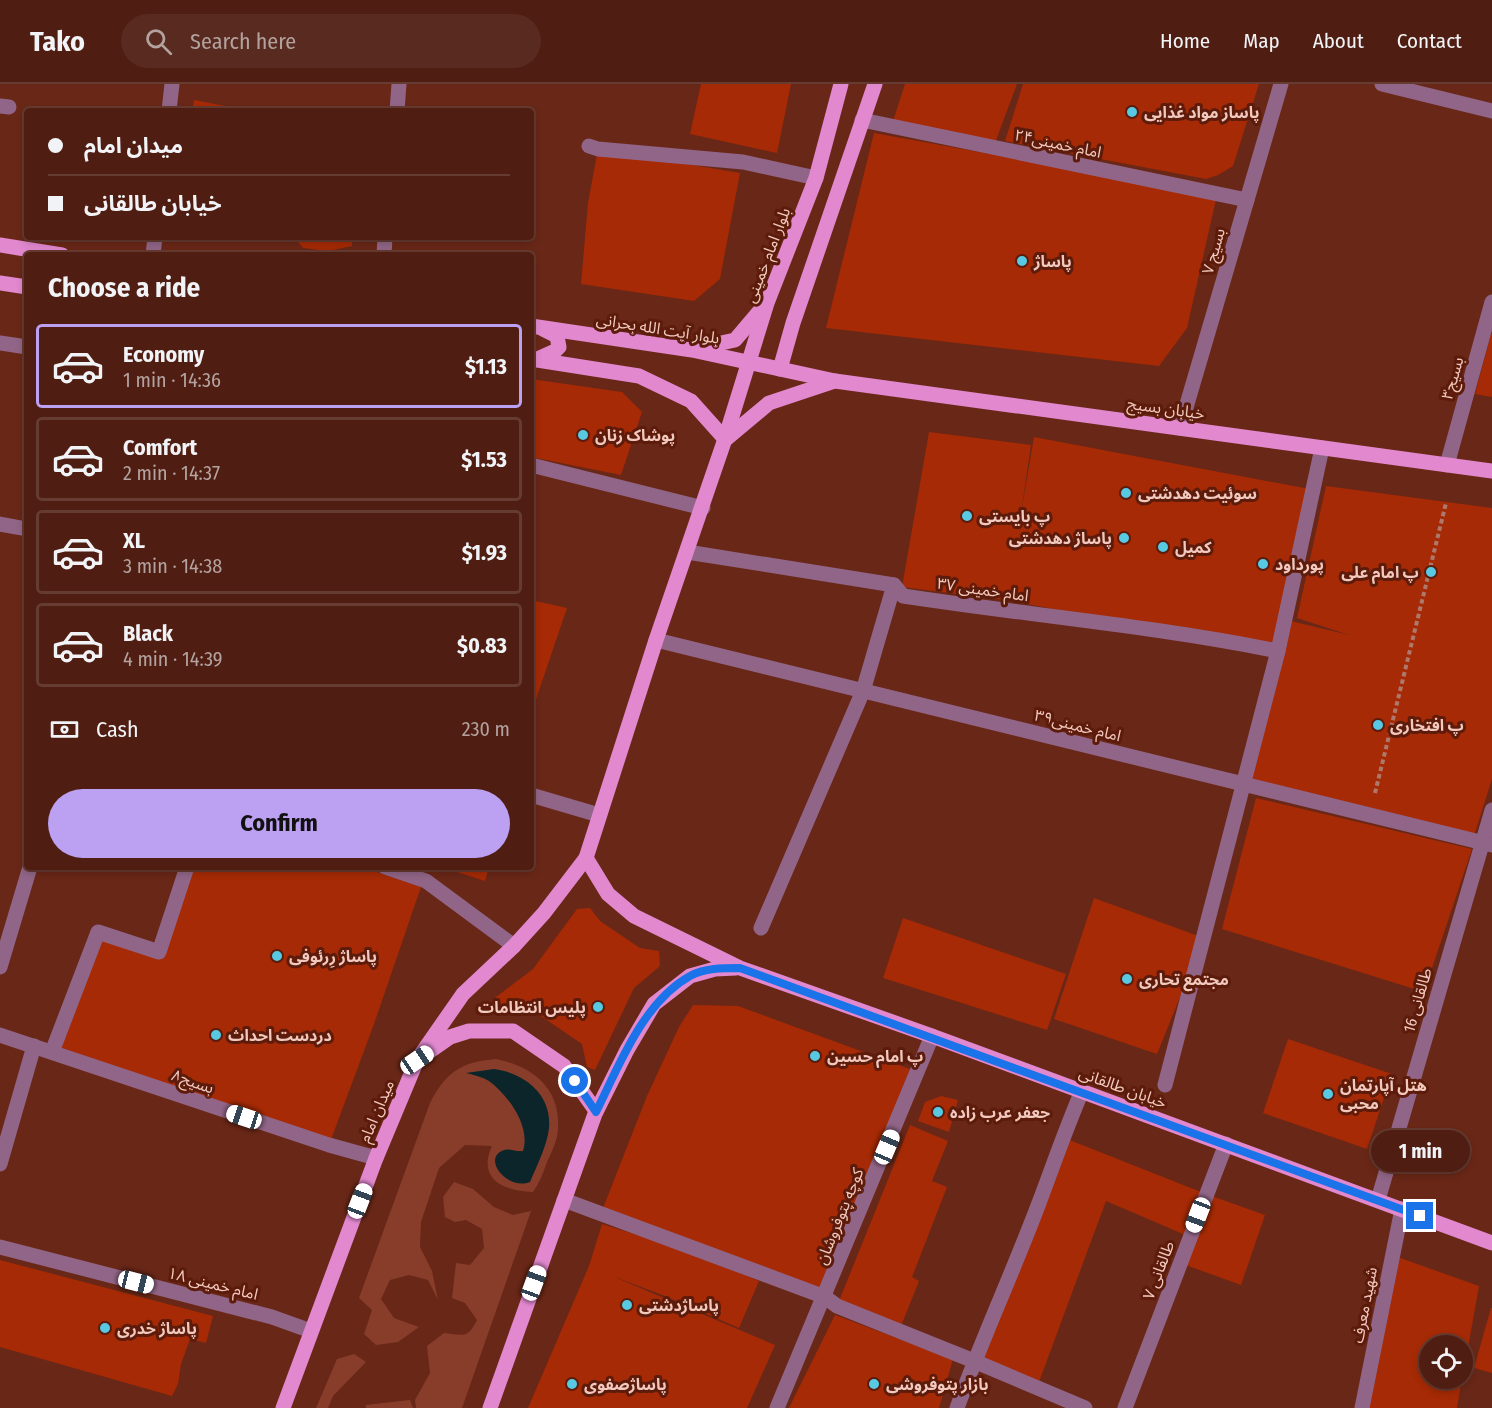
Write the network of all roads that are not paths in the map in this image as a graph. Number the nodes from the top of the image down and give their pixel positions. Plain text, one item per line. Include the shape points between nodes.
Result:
1 (172, 84) edge
2 (399, 84) edge
3 (841, 84) edge
4 (875, 84) edge
5 (1281, 84) edge
6 (1382, 84) edge
7 (169, 108) edge
8 (397, 108) edge
9 (1492, 111) edge
10 (862, 120) junction
11 (589, 146) dead end
12 (816, 178) junction
13 (1247, 200) junction
14 (0, 246) edge
15 (41, 252) edge
16 (0, 283) edge
17 (24, 286) edge
18 (1492, 302) edge
19 (767, 303) junction
20 (535, 327) edge
21 (0, 343) edge
22 (24, 347) edge
23 (692, 350) junction
24 (534, 359) edge
25 (534, 359) edge
26 (750, 362) junction
27 (780, 369) junction
28 (835, 381) junction
29 (1180, 428) junction
30 (725, 439) junction
31 (1322, 448) junction
32 (1447, 465) junction
33 (534, 466) edge
34 (1492, 471) edge
35 (703, 508) junction
36 (0, 524) edge
37 (24, 529) edge
38 (687, 552) junction
39 (894, 585) junction
40 (656, 640) junction
41 (1278, 651) junction
42 (863, 691) junction
43 (1243, 784) junction
44 (534, 796) edge
45 (1492, 810) edge
46 (599, 815) junction
47 (1487, 844) edge
48 (586, 858) junction
49 (29, 870) edge
50 (186, 870) edge
51 (394, 870) edge
52 (761, 928) dead end
53 (514, 946) junction
54 (0, 967) edge
55 (740, 968) junction
56 (0, 1035) edge
57 (932, 1036) junction
58 (34, 1046) junction
59 (52, 1052) junction
60 (417, 1060) junction
61 (1165, 1085) dead end
62 (1082, 1091) junction
63 (596, 1112) junction
64 (1226, 1144) junction
65 (376, 1158) junction
66 (0, 1164) edge
67 (564, 1200) junction
68 (1378, 1200) junction
69 (1402, 1209) junction
70 (1492, 1243) edge
71 (0, 1247) edge
72 (825, 1297) junction
73 (311, 1331) junction
74 (974, 1361) junction
75 (283, 1408) edge
76 (490, 1408) edge
77 (777, 1408) edge
78 (957, 1408) edge
79 (1085, 1408) edge
80 (1125, 1408) edge
81 (1362, 1408) edge

1 - 7 street
2 - 8 street
3 - 12 main road, بلوار امام خمینی
4 - 10 main road
5 - 13 street, بسیج ۷
6 - 9 street
10 - 13 street, امام خمینی۲۴
10 - 27 main road
11 - 12 street via 743,162
12 - 19 main road, بلوار امام خمینی
13 - 29 street, بسیج ۷
14 - 15 main road
16 - 17 main road
18 - 32 street, بسیج۳
19 - 23 main road via 735,340
19 - 26 main road, بلوار امام خمینی
20 - 23 main road, بلوار آیت الله بحرانی
20 - 24 main road via 557,336 559,347
21 - 22 street
23 - 26 main road, بلوار آیت الله بحرانی
25 - 30 main road via 639,376 692,402
26 - 27 main road, بلوار آیت الله بحرانی
26 - 30 main road, بلوار امام خمینی
27 - 28 main road, خیابان بسیج
28 - 29 main road, خیابان بسیج
28 - 30 main road via 769,403
29 - 31 main road, خیابان بسیج
30 - 35 main road, بلوار امام خمینی
31 - 32 main road, خیابان بسیج
31 - 41 street
32 - 34 main road, خیابان بسیج
33 - 35 street
35 - 38 main road, بلوار امام خمینی
36 - 37 street
38 - 39 street, امام خمینی ۳۷
38 - 40 main road, بلوار امام خمینی
39 - 41 street, امام خمینی ۳۷ via 903,596 1214,638
39 - 42 street
40 - 42 street, امام خمینی۳۹
40 - 46 main road, بلوار امام خمینی
41 - 43 street
42 - 43 street, امام خمینی۳۹
42 - 52 street
43 - 47 street, امام خمینی۳۹
43 - 61 street
44 - 46 street
45 - 47 street, طالقانی 16
46 - 48 main road, بلوار امام خمینی
47 - 68 street, طالقانی 16
48 - 53 main road, میدان امام
48 - 55 main road, خیابان طالقانی via 608,894 634,916
49 - 54 street
50 - 59 street via 159,952 98,932
51 - 53 street via 426,881
53 - 60 main road, میدان امام via 463,994
55 - 57 main road, خیابان طالقانی
55 - 63 main road via 690,976 654,1004
56 - 58 street, بسیج۸
57 - 62 main road, خیابان طالقانی
57 - 72 street, کوچه پتوفروشان
58 - 59 street, بسیج۸
58 - 66 street
59 - 65 street, بسیج۸
60 - 63 main road via 450,1037 469,1031 513,1032 564,1066
60 - 65 main road, میدان امام
62 - 64 main road, خیابان طالقانی
62 - 74 street
63 - 67 main road
64 - 68 main road, خیابان طالقانی
64 - 80 street, طالقانی ۷
65 - 73 main road, میدان امام
67 - 72 street
67 - 76 main road
68 - 69 main road, خیابان طالقانی
69 - 70 main road, خیابان طالقانی
69 - 81 street, شهید معرف
71 - 73 street, امام خمینی ۱۸ via 272,1317
72 - 74 street via 837,1306
72 - 77 street, کوچه پتوفروشان
73 - 75 main road, میدان امام
74 - 78 street
74 - 79 street

